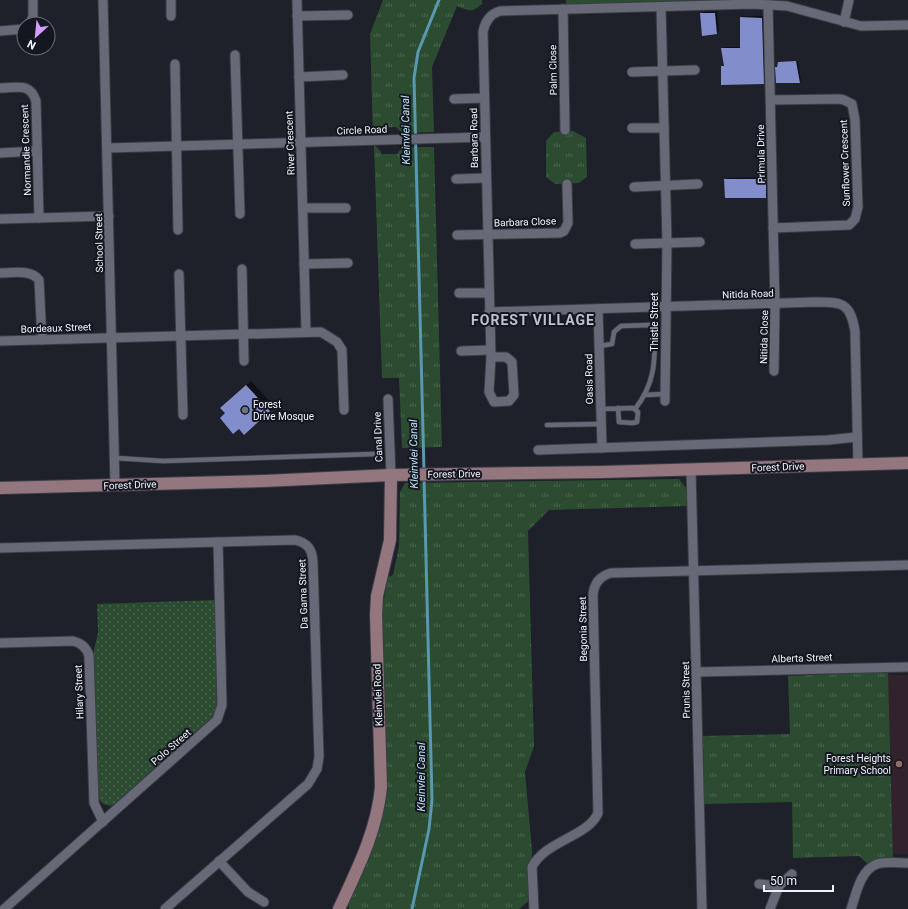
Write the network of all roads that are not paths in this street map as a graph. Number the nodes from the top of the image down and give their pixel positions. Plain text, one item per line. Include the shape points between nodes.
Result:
1 (33, 0) edge
2 (103, 0) edge
3 (171, 0) edge
4 (297, 0) edge
5 (532, 0) edge
6 (849, 0) edge
7 (768, 4) junction
8 (661, 6) junction
9 (563, 9) junction
10 (532, 10) junction
11 (348, 15) dead end
12 (33, 16) edge
13 (171, 16) dead end
14 (297, 16) junction
15 (844, 22) junction
16 (908, 26) edge
17 (16, 30) edge
18 (0, 31) edge
19 (235, 55) dead end
20 (174, 64) dead end
21 (695, 70) dead end
22 (662, 71) junction
23 (632, 72) dead end
24 (343, 75) dead end
25 (299, 77) junction
26 (0, 88) edge
27 (484, 98) junction
28 (454, 99) dead end
29 (771, 100) junction
30 (632, 128) dead end
31 (664, 128) junction
32 (566, 130) dead end
33 (485, 137) junction
34 (301, 143) junction
35 (239, 145) junction
36 (108, 148) junction
37 (175, 148) junction
38 (37, 151) junction
39 (0, 152) edge
40 (486, 178) junction
41 (456, 179) dead end
42 (567, 184) dead end
43 (698, 184) dead end
44 (665, 186) junction
45 (634, 187) dead end
46 (303, 208) junction
47 (346, 208) dead end
48 (240, 214) dead end
49 (109, 216) junction
50 (0, 218) edge
51 (39, 218) junction
52 (773, 228) junction
53 (178, 230) dead end
54 (457, 235) dead end
55 (488, 235) junction
56 (700, 242) dead end
57 (667, 243) junction
58 (635, 244) dead end
59 (348, 263) dead end
60 (304, 264) junction
61 (242, 269) dead end
62 (0, 273) edge
63 (179, 274) dead end
64 (459, 293) dead end
65 (489, 293) junction
66 (775, 304) junction
67 (665, 308) junction
68 (598, 309) junction
69 (490, 312) junction
70 (306, 332) junction
71 (244, 334) junction
72 (180, 335) junction
73 (112, 337) junction
74 (42, 340) junction
75 (0, 341) edge
76 (599, 346) junction
77 (461, 351) dead end
78 (490, 353) junction
79 (244, 361) dead end
80 (774, 371) dead end
81 (644, 395) junction
82 (665, 397) joint
83 (388, 399) dead end
84 (618, 408) junction
85 (601, 409) junction
86 (635, 409) junction
87 (344, 410) dead end
88 (183, 415) dead end
89 (601, 424) junction
90 (547, 425) dead end
91 (857, 438) junction
92 (602, 448) junction
93 (538, 450) dead end
94 (374, 454) dead end
95 (115, 458) junction
96 (908, 464) edge
97 (858, 465) junction
98 (691, 470) junction
99 (391, 474) junction
100 (115, 485) junction
101 (0, 488) edge
102 (218, 542) junction
103 (0, 548) edge
104 (908, 564) edge
105 (694, 571) junction
106 (0, 643) edge
107 (908, 667) edge
108 (697, 672) junction
109 (103, 822) junction
110 (219, 861) junction
111 (908, 863) edge
112 (792, 874) dead end
113 (759, 884) dead end
114 (779, 886) junction
115 (264, 902) dead end
116 (4, 909) edge
117 (165, 909) edge
118 (339, 909) edge
119 (534, 909) edge
120 (702, 909) edge
121 (770, 909) edge
122 (851, 909) edge

1 - 12 street
2 - 36 street, School Street
3 - 13 street
4 - 14 street, River Crescent
5 - 10 street
6 - 15 street
7 - 8 street
7 - 15 street via 787,6
7 - 29 street, Primula Drive
8 - 9 street
8 - 22 street, Thistle Street
9 - 10 street
9 - 32 street, Palm Close
10 - 27 street, Barbara Road via 500,11 490,17 483,32
11 - 14 street
14 - 25 street, River Crescent
15 - 16 street via 861,26
17 - 18 street
19 - 35 street
20 - 37 street
21 - 22 street
22 - 23 street
22 - 31 street, Thistle Street
24 - 25 street
25 - 34 street, River Crescent
26 - 38 street, Normandie Crescent via 26,88 34,95
27 - 28 street, Barbara Road
27 - 33 street, Barbara Road
29 - 52 street, Primula Drive
29 - 52 street, Sunflower Crescent via 839,99 852,104 855,120 858,207 855,219 849,225
30 - 31 street
31 - 44 street, Thistle Street
33 - 34 street, Circle Road
33 - 40 street, Barbara Road
34 - 35 street, Circle Road
34 - 46 street, River Crescent
35 - 37 street, Circle Road
35 - 48 street
36 - 37 street, Circle Road
36 - 49 street, School Street
37 - 53 street
38 - 39 street
38 - 51 street, Normandie Crescent
40 - 41 street, Barbara Road
40 - 55 street, Barbara Road
42 - 55 street, Barbara Close via 568,223 564,231
43 - 44 street
44 - 45 street
44 - 57 street, Thistle Street
46 - 47 street
46 - 60 street, River Crescent
49 - 51 street
49 - 73 street, School Street
50 - 51 street
52 - 66 street, Primula Drive
54 - 55 street
55 - 65 street, Barbara Road
56 - 57 street
57 - 58 street
57 - 67 street, Thistle Street
59 - 60 street
60 - 70 street, River Crescent
61 - 71 street
62 - 74 street via 29,273 39,280
63 - 72 street
64 - 65 street
65 - 69 street, Barbara Road
66 - 67 street, Nitida Road
66 - 80 street, Nitida Close
66 - 91 street, Nitida Road via 830,302 848,308 855,331
67 - 68 street, Nitida Road
67 - 82 street, Thistle Street
68 - 69 street, Nitida Road
68 - 76 street, Oasis Road
69 - 78 street, Barbara Road
70 - 71 street
70 - 87 street via 326,334 342,348
71 - 72 street
71 - 79 street
72 - 73 street
72 - 88 street
73 - 74 street, Bordeaux Street
73 - 95 street, School Street
74 - 75 street, Bordeaux Street
76 - 81 lane via 612,344 614,332 621,326 653,327 653,374
76 - 85 street, Oasis Road
77 - 78 street, Barbara Road
78 - 78 street, Barbara Road via 512,362 514,395 509,401 496,403 491,398
81 - 82 lane
81 - 86 lane
83 - 99 street, Canal Drive
84 - 85 lane
84 - 86 lane
84 - 86 lane via 619,422 632,423 638,420 638,412
85 - 89 street, Oasis Road
89 - 90 lane
89 - 92 street, Oasis Road
91 - 92 street
91 - 97 street, Nitida Road
92 - 93 street
94 - 95 lane via 163,462
95 - 100 street, School Street
96 - 97 street, Forest Drive
97 - 98 street, Forest Drive
98 - 99 street, Forest Drive
98 - 105 street, Prunis Street
99 - 100 street, Forest Drive
99 - 118 street, Kleinvlei Road via 390,540 376,615 381,787 379,806 374,828
100 - 101 street, Forest Drive
102 - 103 street, Da Gama Street
102 - 109 street, Polo Street via 222,705 220,716
102 - 110 street, Da Gama Street via 295,540 303,542 311,549 319,757 317,769 308,784
104 - 105 street, Begonia Street
105 - 108 street, Prunis Street
105 - 119 street, Begonia Street via 611,573 595,585 593,595 598,813 591,824 545,852 535,862 532,867
106 - 109 street, Hilary Street via 73,641 86,649 89,656 94,803
107 - 108 street, Alberta Street
108 - 120 street, Prunis Street
109 - 116 street, Polo Street
110 - 115 street via 248,892
110 - 117 street, Da Gama Street
111 - 122 street via 876,864 868,870 861,879
112 - 114 street
113 - 114 street
114 - 121 street

